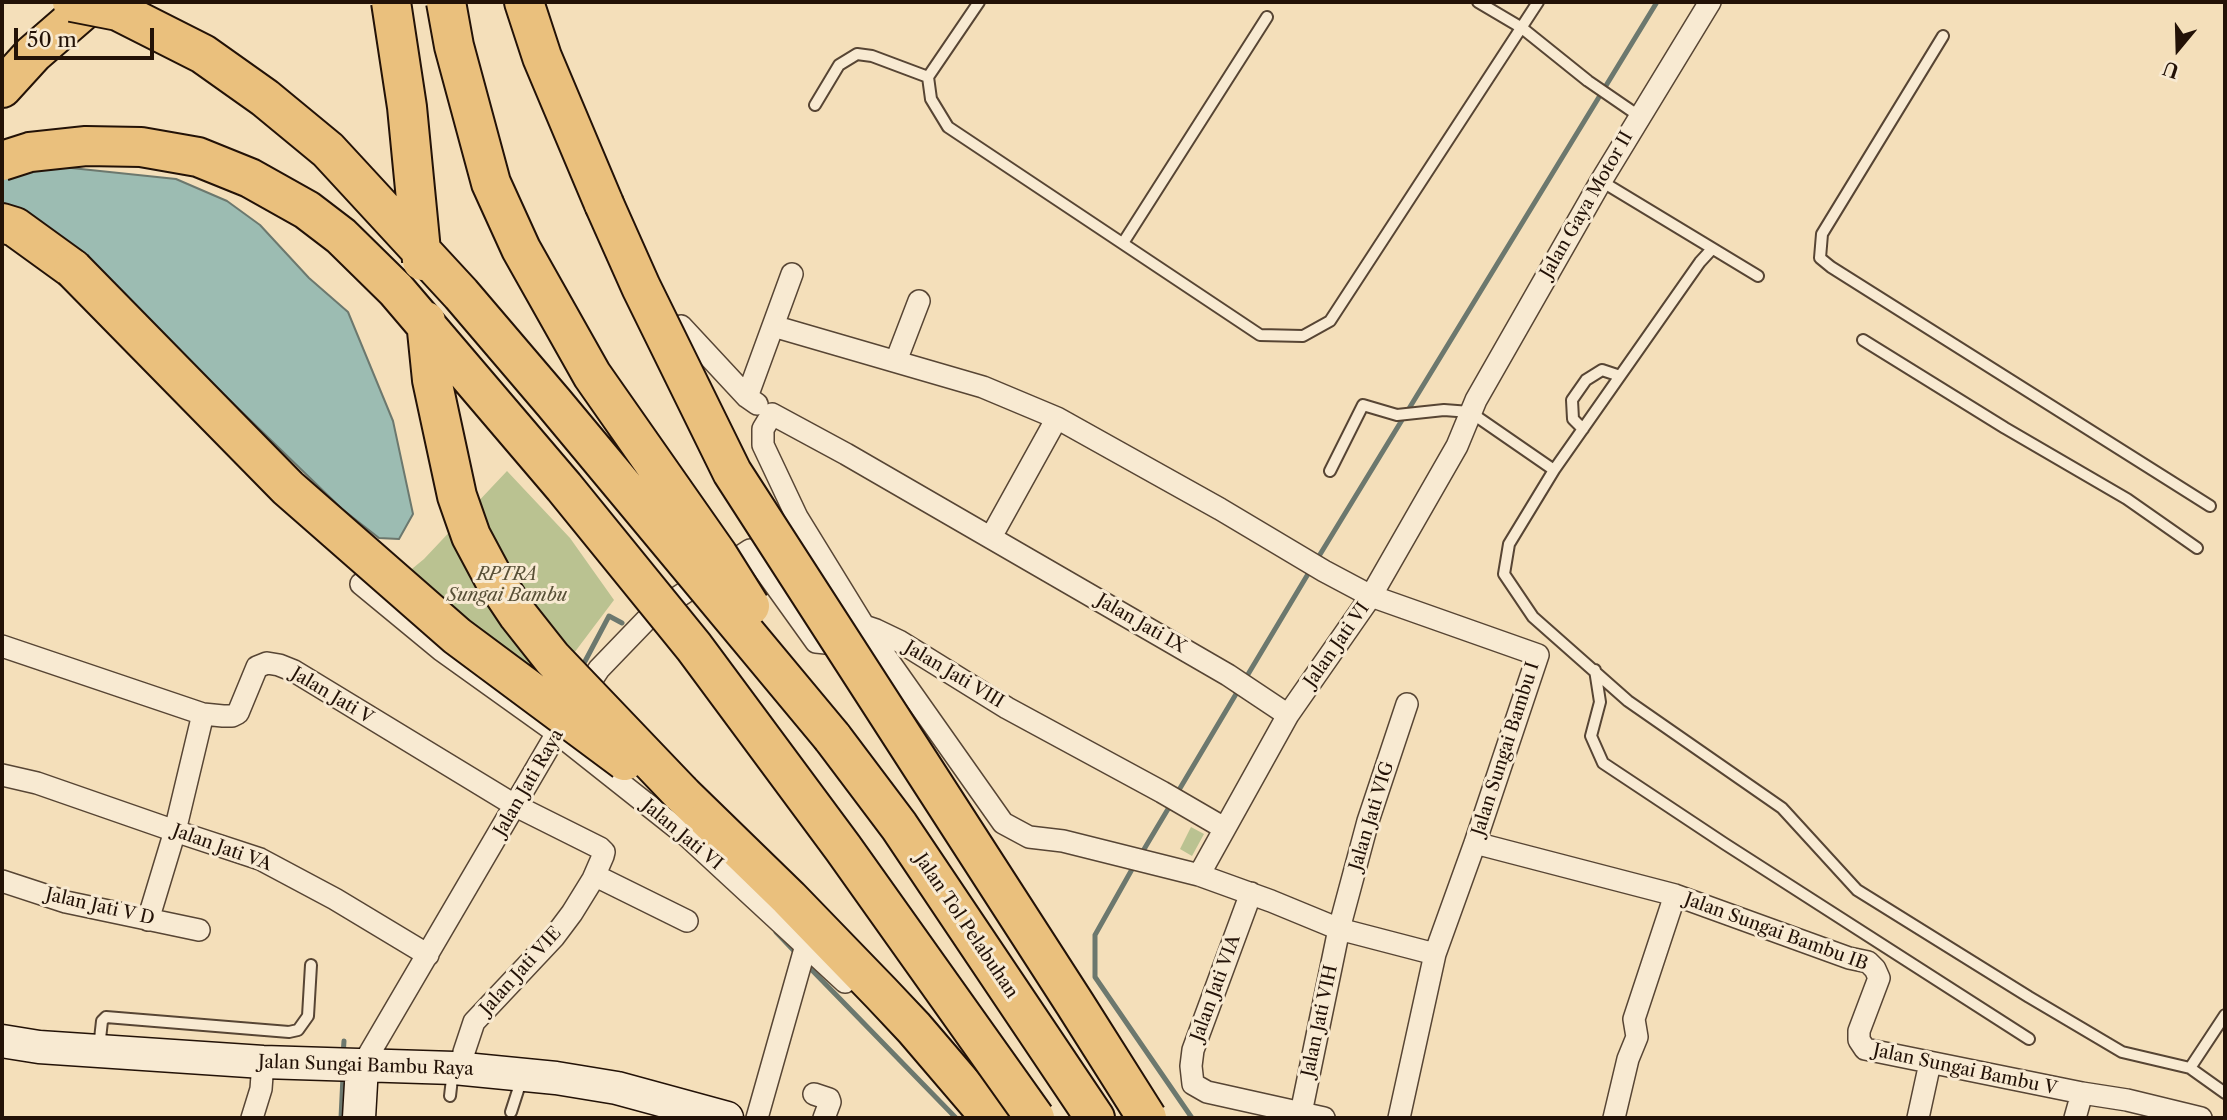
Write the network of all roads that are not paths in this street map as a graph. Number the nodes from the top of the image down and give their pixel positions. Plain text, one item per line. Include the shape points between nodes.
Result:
1 (72, 2) edge
2 (93, 2) edge
3 (391, 2) edge
4 (446, 2) edge
5 (524, 2) edge
6 (979, 2) edge
7 (1478, 2) edge
8 (1538, 2) edge
9 (1710, 2) edge
10 (1267, 17) dead end
11 (1522, 28) junction
12 (1944, 36) dead end
13 (928, 77) junction
14 (2, 88) edge
15 (815, 105) dead end
16 (1639, 116) junction
17 (2, 161) edge
18 (1601, 181) junction
19 (2, 223) edge
20 (1123, 243) junction
21 (1712, 248) junction
22 (792, 274) dead end
23 (1758, 276) dead end
24 (919, 301) dead end
25 (681, 326) dead end
26 (773, 326) junction
27 (1863, 340) dead end
28 (896, 361) junction
29 (1620, 376) junction
30 (747, 397) junction
31 (1470, 412) junction
32 (772, 414) junction
33 (1057, 418) junction
34 (1583, 429) junction
35 (1554, 470) junction
36 (1330, 471) dead end
37 (2210, 506) dead end
38 (797, 517) junction
39 (991, 537) junction
40 (2197, 548) dead end
41 (750, 550) junction
42 (361, 584) dead end
43 (1371, 596) junction
44 (864, 626) junction
45 (2, 646) edge
46 (1595, 670) junction
47 (1407, 704) dead end
48 (203, 714) junction
49 (1288, 715) junction
50 (550, 734) junction
51 (832, 737) junction
52 (2, 775) edge
53 (681, 793) junction
54 (510, 803) junction
55 (1224, 828) junction
56 (175, 831) junction
57 (1475, 843) junction
58 (1199, 875) junction
59 (593, 879) junction
60 (2, 881) edge
61 (1251, 893) junction
62 (1675, 895) junction
63 (149, 919) junction
64 (687, 921) dead end
65 (1339, 929) junction
66 (199, 930) dead end
67 (421, 950) junction
68 (803, 953) junction
69 (1435, 954) junction
70 (311, 965) dead end
71 (2225, 1015) edge
72 (2029, 1039) dead end
73 (2, 1041) edge
74 (286, 1049) junction
75 (1864, 1049) joint
76 (1930, 1063) junction
77 (351, 1065) junction
78 (2190, 1068) junction
79 (523, 1075) junction
80 (455, 1077) junction
81 (2082, 1093) junction
82 (2225, 1093) edge
83 (814, 1094) dead end
84 (511, 1112) dead end
85 (1301, 1113) junction
86 (719, 1117) edge
87 (252, 1118) edge
88 (359, 1118) edge
89 (757, 1118) edge
90 (824, 1118) edge
91 (974, 1118) edge
92 (991, 1118) edge
93 (1035, 1118) edge
94 (1095, 1118) edge
95 (1147, 1118) edge
96 (1324, 1118) edge
97 (1399, 1118) edge
98 (1614, 1118) edge
99 (1918, 1118) edge
100 (2076, 1118) edge
101 (2201, 1118) edge

1 - 51 highway, bridge via 118,11 203,54 328,150 512,353
2 - 14 highway
3 - 53 highway, bridge via 407,107 432,380 457,496 471,536 506,597 552,659
4 - 51 highway, bridge via 456,58 491,183 521,249 592,375 718,555
5 - 95 highway, bridge via 542,57 641,287 732,472
6 - 13 lane
7 - 11 lane
8 - 11 lane
9 - 16 street, Jalan Gaya Motor II
10 - 20 lane
11 - 16 lane
11 - 20 lane via 1331,321 1303,336 1260,335
12 - 37 lane via 1822,234 1820,258
13 - 15 lane via 872,55 857,54 839,65
13 - 20 lane via 931,99 948,127
16 - 18 street, Jalan Gaya Motor II
17 - 93 highway, bridge via 30,152 86,146 141,147 198,157 262,184 341,236 396,290 694,647
18 - 21 lane
18 - 31 street, Jalan Gaya Motor II
19 - 53 highway, bridge via 15,227 73,269 288,488 457,636 620,758
21 - 23 lane
21 - 29 lane
22 - 26 street
24 - 28 street
25 - 30 street, Jalan Jati IX
26 - 28 street, Jalan Sungai Bambu I
26 - 30 street
27 - 40 lane via 2127,499
28 - 33 street, Jalan Sungai Bambu I via 983,387
29 - 34 lane
29 - 34 lane via 1602,370 1586,380 1572,400 1573,419
30 - 32 street, Jalan Jati IX
31 - 35 lane
31 - 36 lane via 1407,413 1363,405
31 - 43 street, Jalan Jati VI via 1457,446
32 - 38 street via 763,429 763,445
32 - 39 street, Jalan Jati IX
33 - 39 street
33 - 43 street, Jalan Sungai Bambu I
34 - 35 lane
35 - 46 lane via 1509,544 1504,574 1533,617
38 - 41 street, Jalan Jati Raya
38 - 44 street
39 - 49 street, Jalan Jati IX
41 - 44 street via 816,642 826,643
41 - 50 street, Jalan Jati Raya via 652,614 599,669
42 - 50 street, Jalan Jati VI
43 - 49 street, Jalan Jati VI
43 - 57 street, Jalan Sungai Bambu I via 1538,656
44 - 55 street, Jalan Jati VIII via 899,641 1007,708
44 - 58 street via 1003,823 1029,836
45 - 48 street, Jalan Jati V
46 - 72 lane via 1600,702 1591,736 1603,763
46 - 78 lane via 1628,701 1782,808 1857,890 2122,1052
47 - 65 street, Jalan Jati VIG
48 - 54 street, Jalan Jati V via 238,713 257,667 279,665
48 - 56 street
49 - 55 street, Jalan Jati VI
50 - 54 street, Jalan Jati Raya
50 - 68 street, Jalan Jati VI via 687,836
51 - 94 highway, Jalan Tol Pelabuhan via 899,826
52 - 56 street, Jalan Jati VA
53 - 92 highway via 889,1002
54 - 59 street, Jalan Jati VIE via 600,848 604,852
54 - 67 street, Jalan Jati Raya
55 - 58 street, Jalan Jati VI
56 - 63 street
56 - 67 street, Jalan Jati VA via 260,859
57 - 62 street, Jalan Sungai Bambu IB
57 - 69 street, Jalan Sungai Bambu I
58 - 61 street
59 - 64 street via 600,878
59 - 80 street, Jalan Jati VIE via 554,937 474,1022
60 - 63 street, Jalan Jati V D via 66,902
61 - 65 street
61 - 85 street, Jalan Jati VIA via 1194,1050 1193,1084 1207,1092
62 - 75 street, Jalan Sungai Bambu IB via 1868,962 1879,978 1859,1031
62 - 98 street, Jalan Sungai Bambu IB via 1634,1019 1637,1037
63 - 66 street, Jalan Jati V D
65 - 69 street
65 - 85 street, Jalan Jati VIH
67 - 77 street, Jalan Jati Raya
68 - 89 street
68 - 91 street, Jalan Jati VI via 839,976
69 - 97 street, Jalan Sungai Bambu I
70 - 74 lane via 308,1016
71 - 78 lane
73 - 74 street, Jalan Sungai Bambu Raya via 99,1051
74 - 77 street, Jalan Sungai Bambu Raya
74 - 87 street via 261,1089
75 - 76 street, Jalan Sungai Bambu V
76 - 81 street, Jalan Sungai Bambu V
76 - 99 street
77 - 80 street, Jalan Sungai Bambu Raya
77 - 88 street
78 - 82 lane
79 - 80 street, Jalan Sungai Bambu Raya
79 - 84 lane
79 - 86 street, Jalan Sungai Bambu Raya via 617,1088
81 - 100 street, Jalan Sungai Bambu V
81 - 101 street
83 - 90 street via 829,1099
85 - 96 street

